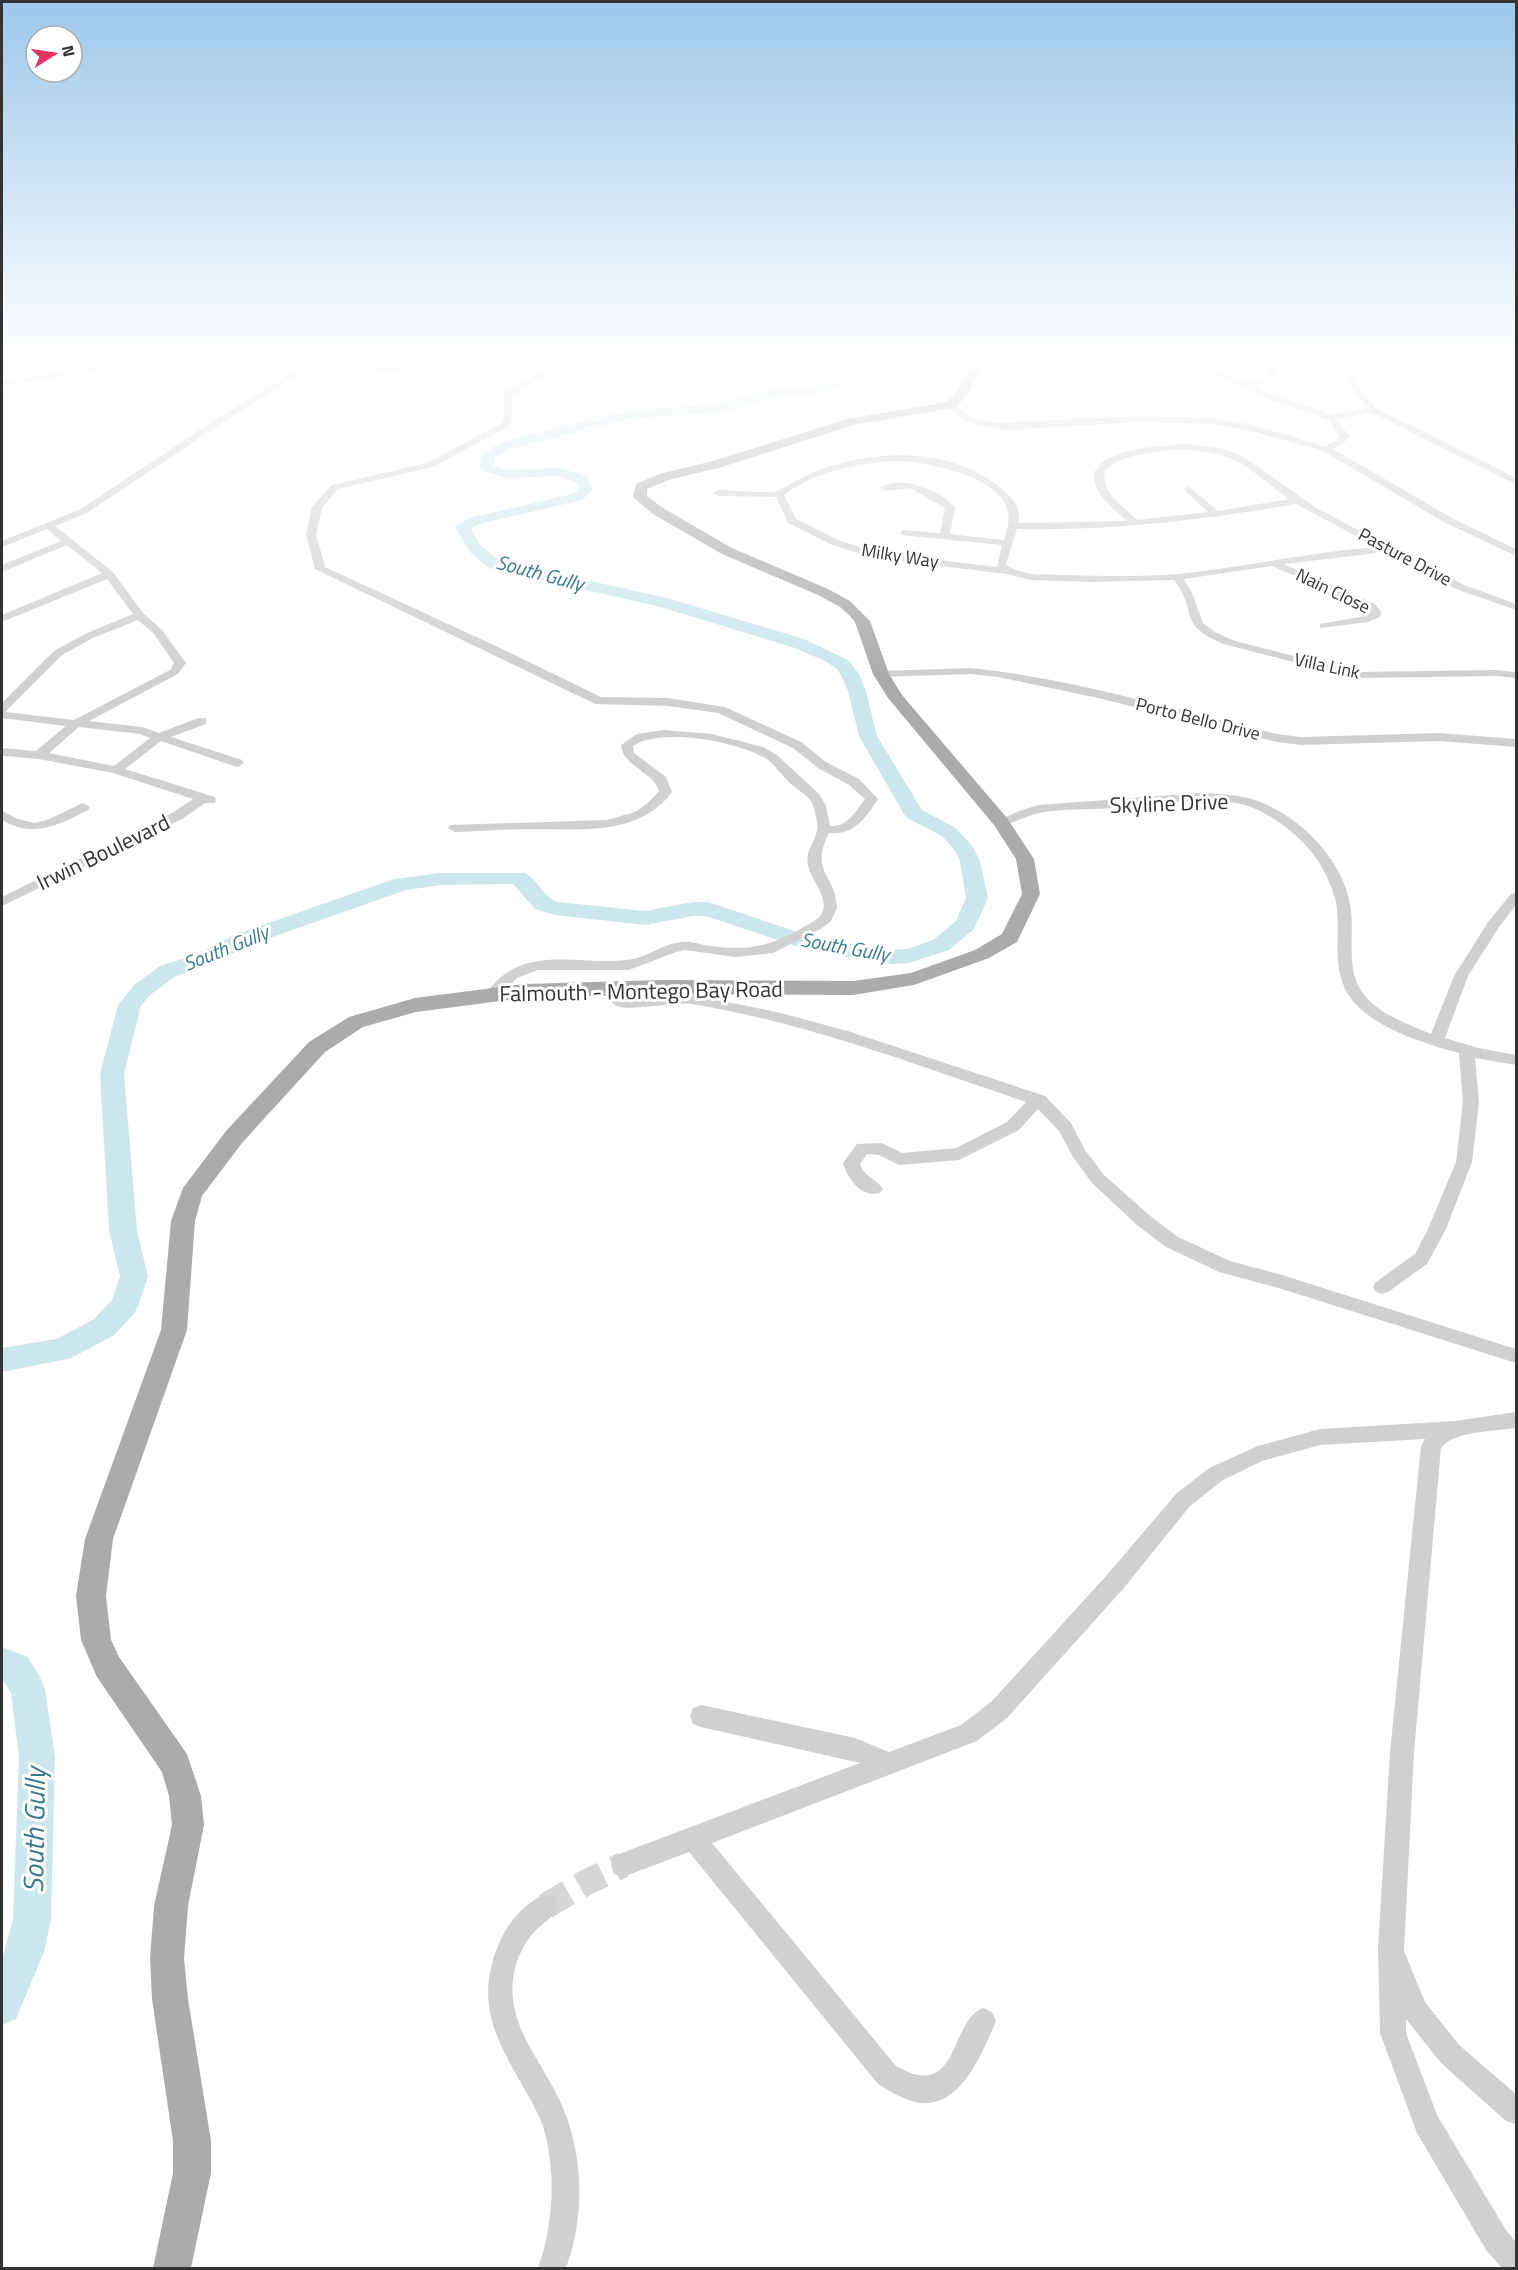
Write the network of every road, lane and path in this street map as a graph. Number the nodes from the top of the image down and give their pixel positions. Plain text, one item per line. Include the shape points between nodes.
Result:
1 (153, 465) edge
2 (430, 465) edge
3 (713, 465) edge
4 (843, 465) edge
5 (945, 465) edge
6 (1104, 465) edge
7 (1249, 465) edge
8 (1353, 465) edge
9 (1482, 465) edge
10 (1516, 481) edge
11 (885, 488) dead end
12 (1188, 489) dead end
13 (718, 493) dead end
14 (778, 494) junction
15 (1297, 501) junction
16 (1217, 515) junction
17 (1136, 524) junction
18 (48, 525) junction
19 (1014, 526) junction
20 (904, 533) dead end
21 (944, 537) junction
22 (69, 542) junction
23 (1008, 543) junction
24 (2, 544) edge
25 (1388, 549) junction
26 (1516, 553) edge
27 (1272, 562) junction
28 (2, 569) edge
29 (1008, 572) junction
30 (109, 574) junction
31 (1177, 577) junction
32 (1516, 607) edge
33 (139, 615) junction
34 (2, 619) edge
35 (1324, 626) dead end
36 (881, 674) junction
37 (1516, 675) edge
38 (2, 709) edge
39 (2, 715) edge
40 (202, 722) dead end
41 (77, 723) junction
42 (159, 737) junction
43 (1516, 743) edge
44 (2, 752) edge
45 (39, 755) junction
46 (238, 763) dead end
47 (116, 770) junction
48 (188, 795) junction
49 (83, 807) dead end
50 (2, 815) edge
51 (1001, 822) junction
52 (455, 828) dead end
53 (825, 829) junction
54 (80, 858) junction
55 (2, 891) edge
56 (1516, 897) edge
57 (2, 902) edge
58 (608, 988) junction
59 (493, 994) junction
60 (1437, 1040) junction
61 (1466, 1050) junction
62 (1516, 1060) edge
63 (1040, 1100) junction
64 (874, 1189) dead end
65 (1382, 1287) dead end
66 (1516, 1356) edge
67 (1516, 1420) edge
68 (1455, 1429) junction
69 (701, 1716) dead end
70 (890, 1764) junction
71 (692, 1837) junction
72 (623, 1865) tunnel mouth
73 (546, 1906) tunnel mouth
74 (1391, 1948) junction
75 (983, 2021) dead end
76 (1516, 2111) edge
77 (1516, 2263) edge
78 (172, 2268) edge
79 (552, 2268) edge

1 - 18 street via 84,511
2 - 53 street via 335,487 317,507 311,534 320,570 599,701 668,702 721,710 797,746 854,782 872,800 856,822 842,830
3 - 36 main road, Falmouth - Montego Bay Road via 664,477 641,488 640,497 727,551 845,604 862,621
4 - 14 street via 813,475
5 - 19 street via 973,474 993,487 1011,504
6 - 17 street, Pasture Drive via 1097,478 1101,487
7 - 15 street, Pasture Drive
8 - 26 street via 1448,520
9 - 10 street
11 - 21 street via 911,485 947,504 950,508
12 - 16 street
13 - 14 street
14 - 29 street, Milky Way via 792,521 834,542 874,555
15 - 16 street
15 - 25 street, Pasture Drive
16 - 17 street
17 - 19 street
18 - 22 street
18 - 24 street
19 - 23 street
20 - 21 street
21 - 23 street
22 - 28 street
22 - 30 street
23 - 29 street via 1001,565
25 - 27 street, Milky Way
25 - 32 street, Pasture Drive via 1468,590
27 - 31 street, Milky Way
27 - 35 street, Nain Close via 1365,603 1376,612 1368,619
29 - 31 street, Milky Way via 1090,579
30 - 33 street
30 - 34 street
31 - 37 street, Villa Link via 1190,597 1196,622 1231,644 1357,675
33 - 38 street via 58,653
33 - 41 street via 158,632 180,663 162,679
36 - 43 street, Porto Bello Drive via 971,670 998,674 1301,741 1439,737
36 - 51 main road, Falmouth - Montego Bay Road via 896,698
39 - 41 street
40 - 42 street
41 - 42 street via 142,731
41 - 45 street
42 - 46 street
42 - 47 street
44 - 45 street
45 - 47 street
47 - 48 street
48 - 54 street, Irwin Boulevard via 170,810
48 - 54 street, Irwin Boulevard via 206,800
49 - 50 street via 48,824 29,828
51 - 58 main road, Falmouth - Montego Bay Road via 1025,859 1031,894 1010,938 982,954 914,979 853,988
51 - 60 street, Skyline Drive via 1032,811 1086,806 1201,798 1252,803 1305,838 1333,873 1344,908 1346,970 1356,995 1383,1018
52 - 53 street via 593,826 632,818 658,803 666,792 662,780 628,754 627,745 639,737 673,733 734,742 769,754 816,799
53 - 59 street via 814,853 814,863 830,900 829,913 822,922 784,945 756,954 684,946 632,964 532,967 512,975
54 - 55 street, Irwin Boulevard
54 - 57 street, Irwin Boulevard
56 - 60 street via 1461,976
58 - 59 main road, Falmouth - Montego Bay Road
58 - 63 street via 620,1002 689,999 781,1018
59 - 78 main road, Falmouth - Montego Bay Road via 401,1008 356,1022 317,1047 234,1137 191,1194 183,1221 174,1330 99,1539 91,1596 96,1640 108,1667 176,1765 188,1825 171,1906 166,1958 192,2141 192,2173
60 - 61 street, Skyline Drive
61 - 62 street, Skyline Drive
61 - 65 street via 1471,1102 1464,1162 1421,1258
63 - 64 street via 1013,1126 959,1154 899,1159 882,1149 863,1148 851,1163 855,1176
63 - 66 street via 1065,1127 1098,1179 1172,1242 1225,1267
67 - 68 street
68 - 70 street via 1320,1437 1258,1454 1216,1474 1183,1500 999,1710 969,1733
68 - 74 street via 1439,1435 1431,1446 1402,1752
69 - 70 street via 855,1749
70 - 71 street
71 - 72 street
71 - 75 street via 887,2075 902,2086 920,2091 938,2088 960,2068
73 - 79 street via 526,1923 510,1946 501,1972 499,2000 506,2026 554,2118 567,2175 559,2253
74 - 76 street via 1415,2010 1450,2054
74 - 77 street via 1393,2033 1428,2123 1496,2240

